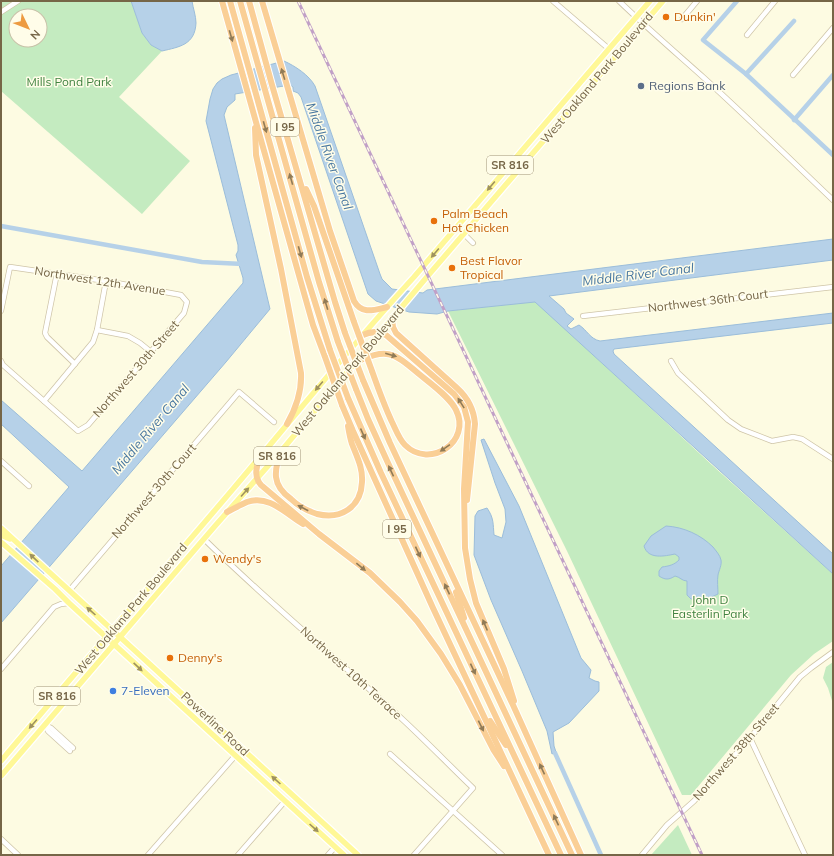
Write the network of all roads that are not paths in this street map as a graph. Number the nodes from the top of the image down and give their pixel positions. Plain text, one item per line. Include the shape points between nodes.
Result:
1 (18, 1) edge
2 (222, 1) edge
3 (230, 1) edge
4 (240, 1) edge
5 (249, 1) edge
6 (262, 1) edge
7 (553, 1) edge
8 (620, 1) edge
9 (650, 1) edge
10 (663, 1) edge
11 (697, 1) edge
12 (775, 1) edge
13 (1, 12) edge
14 (636, 17) junction
15 (682, 19) dead end
16 (644, 23) junction
17 (833, 28) edge
18 (747, 35) dead end
19 (608, 49) junction
20 (611, 61) junction
21 (792, 75) dead end
22 (254, 117) junction
23 (544, 124) junction
24 (545, 139) junction
25 (513, 161) junction
26 (297, 170) junction
27 (513, 176) junction
28 (833, 200) edge
29 (464, 219) junction
30 (464, 234) junction
31 (447, 238) junction
32 (473, 243) dead end
33 (57, 273) junction
34 (106, 281) junction
35 (833, 287) edge
36 (187, 302) joint
37 (387, 306) junction
38 (1, 311) edge
39 (394, 316) junction
40 (583, 316) dead end
41 (97, 330) junction
42 (380, 332) junction
43 (363, 335) junction
44 (151, 352) junction
45 (671, 361) dead end
46 (354, 363) junction
47 (2, 364) edge
48 (75, 364) junction
49 (44, 401) junction
50 (342, 405) junction
51 (274, 422) dead end
52 (287, 424) junction
53 (282, 450) junction
54 (259, 459) junction
55 (833, 459) edge
56 (1, 461) edge
57 (257, 479) junction
58 (29, 486) dead end
59 (227, 512) junction
60 (206, 521) junction
61 (465, 524) junction
62 (1, 528) edge
63 (319, 534) junction
64 (1, 535) edge
65 (204, 539) junction
66 (1, 542) edge
67 (16, 542) junction
68 (451, 574) junction
69 (55, 589) junction
70 (69, 590) junction
71 (69, 603) junction
72 (113, 630) junction
73 (120, 637) junction
74 (470, 637) junction
75 (106, 638) junction
76 (114, 644) junction
77 (833, 652) edge
78 (1, 669) edge
79 (478, 703) junction
80 (43, 712) junction
81 (211, 720) junction
82 (197, 721) junction
83 (45, 725) junction
84 (523, 727) junction
85 (205, 728) junction
86 (39, 731) junction
87 (226, 734) junction
88 (750, 738) junction
89 (71, 749) dead end
90 (390, 754) dead end
91 (235, 756) junction
92 (1, 761) edge
93 (518, 763) junction
94 (1, 776) edge
95 (515, 782) junction
96 (273, 790) junction
97 (291, 793) junction
98 (286, 802) junction
99 (305, 806) junction
100 (453, 811) junction
101 (1, 839) edge
102 (335, 847) junction
103 (18, 855) edge
104 (148, 855) edge
105 (238, 855) edge
106 (328, 855) edge
107 (344, 855) edge
108 (358, 855) edge
109 (415, 855) edge
110 (502, 855) edge
111 (549, 855) edge
112 (561, 855) edge
113 (572, 855) edge
114 (581, 855) edge
115 (642, 855) edge
116 (805, 855) edge

1 - 13 street
2 -> 22 highway, I 95
3 -> 93 highway, bridge via 312,292 348,398 376,463
74 -> 4 highway, bridge via 368,419 338,342
5 - 26 highway, I 95
37 -> 6 highway via 364,310 354,301 330,231
7 - 19 street
8 - 14 street
9 - 14 main road, West Oakland Park Boulevard / SR 816
10 - 16 main road, West Oakland Park Boulevard / SR 816
11 - 15 street
12 - 18 street
14 - 16 street
14 - 19 main road, West Oakland Park Boulevard / SR 816
16 - 20 main road, West Oakland Park Boulevard / SR 816
16 - 28 street
17 - 21 street
19 - 20 main road via 612,56
19 - 23 main road, West Oakland Park Boulevard / SR 816
20 - 24 main road, West Oakland Park Boulevard / SR 816
22 - 50 highway, I 95, bridge via 300,279
22 - 52 highway via 256,155 301,373 299,398
23 - 24 main road
23 - 25 main road, West Oakland Park Boulevard / SR 816
24 - 27 main road, West Oakland Park Boulevard / SR 816
25 - 27 main road
25 -> 29 main road, West Oakland Park Boulevard / SR 816
46 -> 26 highway, bridge via 370,356 382,354 394,356 405,362 456,409 459,425 452,444 442,451 431,454 419,453 401,440 381,397 372,371 354,322 314,206
26 - 68 highway, I 95, bridge via 345,333 388,438
27 - 30 main road, West Oakland Park Boulevard / SR 816
29 - 30 main road
29 - 31 main road, West Oakland Park Boulevard / SR 816
30 - 31 main road via 459,233
30 - 32 street
30 - 39 main road, West Oakland Park Boulevard / SR 816
31 -> 37 main road, West Oakland Park Boulevard / SR 816
33 - 34 street, Northwest 12th Avenue
33 - 38 street, Northwest 12th Avenue via 10,267
33 - 48 street via 45,333
34 - 36 street, Northwest 12th Avenue via 181,295
34 - 41 street
35 - 40 street, Northwest 36th Court
36 - 44 street, Northwest 30th Street via 184,313
37 - 43 main road, West Oakland Park Boulevard / SR 816
39 - 42 main road, West Oakland Park Boulevard / SR 816
39 - 61 highway via 393,327 396,333 458,388 472,409 474,429
41 - 44 street via 128,336
41 - 48 street via 94,342
42 - 43 highway
42 - 46 main road, West Oakland Park Boulevard / SR 816
61 -> 42 highway via 464,489 468,422 464,407 451,391
43 -> 52 main road, West Oakland Park Boulevard / SR 816
44 - 49 street, Northwest 30th Street via 88,425 78,431
45 - 55 street via 678,373 741,429 772,441 794,436 802,438
46 - 53 main road, West Oakland Park Boulevard / SR 816
47 - 49 street
48 - 49 street
50 -> 53 highway via 361,465 362,486 359,497 350,509 337,515 317,514 288,498 279,487 276,477 276,465
50 - 79 highway, I 95
51 - 70 street, Northwest 30th Court via 240,392
52 - 54 main road, West Oakland Park Boulevard / SR 816
53 - 57 main road, West Oakland Park Boulevard / SR 816
54 - 57 highway
54 - 60 main road, West Oakland Park Boulevard / SR 816
56 - 58 street
59 -> 57 main road, West Oakland Park Boulevard / SR 816
57 - 63 highway
59 - 63 highway via 247,502 264,500
59 - 65 main road, West Oakland Park Boulevard / SR 816
60 - 65 main road
60 - 72 main road, West Oakland Park Boulevard / SR 816
84 -> 61 highway via 504,669 472,588 466,556
62 - 67 main road, Powerline Road
63 -> 95 highway via 378,581 423,629 460,684 493,749
64 - 67 main road
65 - 73 main road, West Oakland Park Boulevard / SR 816
65 - 100 street, Northwest 10th Terrace via 474,788
66 - 69 main road, Powerline Road
70 -> 67 main road, Powerline Road
68 - 74 highway
68 - 84 highway, I 95
69 - 70 main road
69 - 71 main road, Powerline Road
72 -> 70 main road, Powerline Road
71 - 75 main road, Powerline Road
71 - 78 street via 54,607
72 - 73 main road, Powerline Road
72 - 75 main road, West Oakland Park Boulevard / SR 816
73 - 76 main road, West Oakland Park Boulevard / SR 816
73 - 81 main road, Powerline Road
113 -> 74 highway
75 - 76 main road, Powerline Road
75 - 80 main road, West Oakland Park Boulevard / SR 816
76 -> 82 main road, Powerline Road
76 - 83 main road, West Oakland Park Boulevard / SR 816
77 - 88 street, Northwest 38th Street via 800,677
79 - 93 highway
79 - 95 highway, I 95
80 - 86 main road via 45,716
80 -> 92 main road, West Oakland Park Boulevard / SR 816
81 - 82 main road
81 - 87 main road, Powerline Road
82 - 85 main road, Powerline Road
83 - 86 main road, West Oakland Park Boulevard / SR 816
83 - 89 street
114 -> 84 highway, I 95
85 - 87 main road
85 - 91 main road, Powerline Road
86 - 94 main road, West Oakland Park Boulevard / SR 816
97 -> 87 main road, Powerline Road
88 - 115 street, Northwest 38th Street
88 - 116 street
90 - 100 street
91 - 96 main road, Powerline Road
91 - 104 street
93 - 112 highway
95 - 111 highway, I 95
96 - 97 main road via 288,795
96 - 98 main road, Powerline Road
97 - 99 main road, Powerline Road
98 - 99 main road
98 -> 102 main road, Powerline Road
98 - 105 street
99 - 108 main road, Powerline Road
100 - 109 street
100 - 110 street
101 - 103 street
102 - 106 street
102 - 107 main road, Powerline Road

